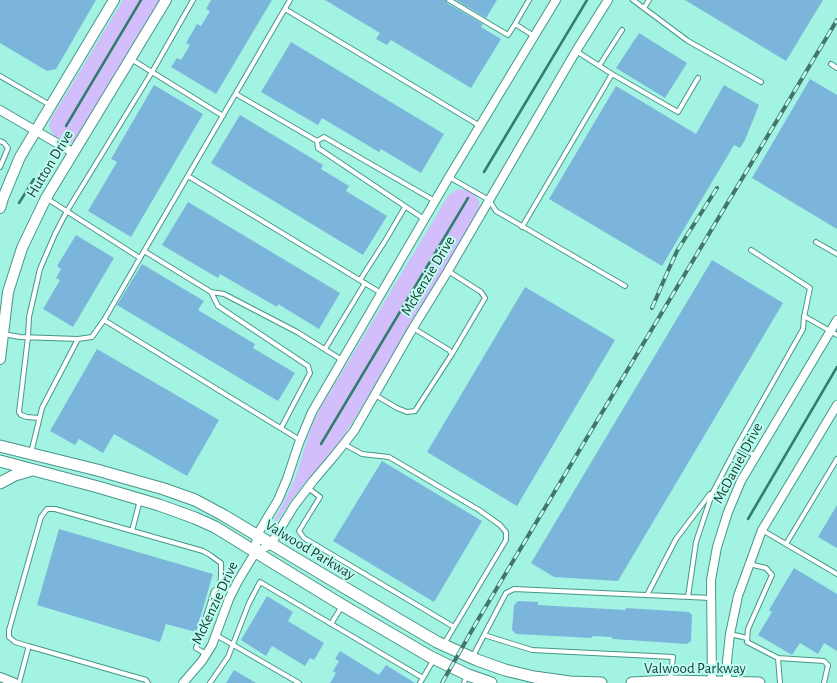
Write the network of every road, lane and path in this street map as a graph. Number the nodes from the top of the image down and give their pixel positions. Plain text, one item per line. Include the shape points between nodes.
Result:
1 (114, 0) edge
2 (166, 0) edge
3 (193, 0) edge
4 (290, 0) edge
5 (449, 0) edge
6 (529, 0) edge
7 (556, 0) edge
8 (608, 0) edge
9 (633, 0) edge
10 (649, 0) edge
11 (285, 8) junction
12 (644, 8) junction
13 (515, 24) junction
14 (622, 30) dead end
15 (534, 36) junction
16 (576, 51) junction
17 (131, 59) junction
18 (831, 64) dead end
19 (599, 66) junction
20 (837, 68) edge
21 (152, 72) junction
22 (612, 74) junction
23 (0, 76) edge
24 (698, 78) dead end
25 (761, 82) dead end
26 (236, 94) junction
27 (51, 106) junction
28 (0, 110) edge
29 (223, 116) junction
30 (480, 126) junction
31 (35, 131) junction
32 (0, 141) edge
33 (317, 141) junction
34 (74, 153) junction
35 (0, 167) edge
36 (188, 176) junction
37 (449, 177) junction
38 (46, 198) junction
39 (489, 200) junction
40 (435, 201) junction
41 (405, 207) junction
42 (0, 208) edge
43 (67, 211) junction
44 (424, 219) junction
45 (522, 226) junction
46 (816, 242) dead end
47 (751, 250) dead end
48 (144, 251) junction
49 (837, 254) edge
50 (140, 258) junction
51 (448, 271) junction
52 (360, 280) junction
53 (365, 283) junction
54 (625, 286) dead end
55 (211, 292) junction
56 (381, 293) junction
57 (804, 316) junction
58 (104, 320) junction
59 (837, 320) edge
60 (413, 328) junction
61 (834, 333) edge
62 (3, 334) junction
63 (28, 337) junction
64 (78, 339) junction
65 (325, 349) junction
66 (452, 354) junction
67 (0, 359) edge
68 (342, 360) junction
69 (375, 395) junction
70 (837, 405) edge
71 (39, 418) junction
72 (281, 428) junction
73 (300, 440) junction
74 (344, 444) junction
75 (0, 446) edge
76 (737, 446) junction
77 (31, 454) junction
78 (756, 456) junction
79 (837, 459) edge
80 (0, 461) edge
81 (33, 469) junction
82 (0, 483) edge
83 (308, 487) junction
84 (714, 489) junction
85 (140, 500) junction
86 (762, 530) junction
87 (132, 531) junction
88 (257, 536) junction
89 (271, 544) junction
90 (786, 544) junction
91 (256, 552) junction
92 (749, 564) junction
93 (837, 574) edge
94 (220, 586) junction
95 (233, 591) junction
96 (648, 595) junction
97 (688, 597) junction
98 (711, 598) junction
99 (342, 605) junction
100 (331, 624) junction
101 (454, 627) junction
102 (730, 634) junction
103 (216, 635) junction
104 (484, 635) junction
105 (747, 638) junction
106 (233, 644) junction
107 (443, 644) junction
108 (28, 646) junction
109 (206, 654) junction
110 (472, 658) junction
111 (778, 658) junction
112 (434, 659) junction
113 (0, 677) edge
114 (423, 678) junction
115 (466, 679) edge
116 (670, 681) junction
117 (712, 682) edge
118 (15, 683) edge
119 (18, 683) edge
120 (148, 683) edge
121 (183, 683) edge
122 (210, 683) edge
123 (299, 683) edge
124 (420, 683) edge
125 (491, 683) edge
126 (570, 683) edge
127 (601, 683) edge
128 (632, 683) edge
129 (727, 683) edge
130 (759, 683) edge
131 (780, 683) edge
132 (824, 683) edge

1 - 27 street, Hutton Drive
2 - 17 street, Hutton Drive
3 - 21 lane
4 - 11 lane
5 - 13 lane via 508,35
6 - 13 lane
7 - 15 street, McKenzie Drive
8 - 16 street, McKenzie Drive
9 - 12 lane
10 - 12 lane
11 - 26 lane
11 - 30 lane
12 - 25 lane via 688,41
13 - 15 lane
14 - 19 lane
15 - 30 street, McKenzie Drive
16 - 19 lane
16 - 39 street, McKenzie Drive
17 - 21 lane
17 - 34 street, Hutton Drive
18 - 20 lane
19 - 22 lane
21 - 29 lane
21 - 43 lane
22 - 24 lane via 678,112
22 - 45 lane
23 - 27 lane
26 - 29 lane
26 - 33 lane
27 - 31 street, Hutton Drive
28 - 31 street
29 - 36 lane
30 - 37 street, McKenzie Drive
31 - 34 street
31 - 42 street, Hutton Drive via 20,158
32 - 35 lane via 8,148
33 - 40 lane via 324,137
33 - 41 lane via 318,148
34 - 38 street, Hutton Drive
36 - 48 lane
36 - 52 lane
37 - 39 lane
37 - 40 street, McKenzie Drive
38 - 43 lane
38 - 62 street, Hutton Drive via 22,248 8,292
39 - 45 lane via 496,211
39 - 51 street, McKenzie Drive
40 - 44 street, McKenzie Drive
41 - 44 lane
41 - 52 lane
43 - 50 lane
43 - 63 lane via 40,269 29,317
44 - 56 street, McKenzie Drive
45 - 54 lane
46 - 49 lane
47 - 57 lane via 810,288
48 - 50 lane
48 - 55 lane
50 - 58 lane
51 - 60 street, McKenzie Drive
51 - 66 lane via 482,292 485,298
52 - 53 lane
53 - 56 lane
53 - 65 lane
55 - 65 lane via 224,294
55 - 72 lane via 218,306 308,366 310,373
56 - 68 street, McKenzie Drive
57 - 61 lane
57 - 76 lane via 803,329
58 - 64 lane via 92,337
58 - 72 lane
59 - 61 street, McDaniel Drive
60 - 66 lane
60 - 69 street, McKenzie Drive
61 - 78 street, McDaniel Drive
62 - 63 lane
62 - 67 street, Hutton Drive
63 - 64 lane
63 - 71 lane via 19,412 26,417
64 - 71 lane
65 - 68 lane
66 - 69 lane via 415,411 407,412
68 - 73 street, McKenzie Drive via 312,412
69 - 74 street, McKenzie Drive
70 - 86 street
71 - 77 lane
72 - 73 lane
73 - 88 street, McKenzie Drive via 278,500
74 - 83 street, McKenzie Drive
74 - 101 lane via 362,454 389,457 479,510 506,532 506,540
75 - 77 main road, Valwood Parkway
76 - 78 lane
76 - 84 lane
77 - 88 main road, Valwood Parkway via 97,470 195,500
78 - 98 street, McDaniel Drive via 741,481 728,512 717,547 711,580
79 - 90 lane
80 - 81 main road, Valwood Parkway
81 - 82 main road
81 - 85 main road, Valwood Parkway
83 - 89 street, McKenzie Drive
83 - 101 lane via 320,497 299,531 304,538
84 - 96 lane via 676,539
84 - 97 lane via 696,542
85 - 87 lane
85 - 91 main road, Valwood Parkway via 195,518
86 - 90 lane
86 - 92 street
87 - 94 lane via 210,555 221,563
87 - 108 lane via 55,509 47,509 42,517 9,630 9,637
88 - 89 main road, Valwood Parkway
88 - 91 street, McKenzie Drive
89 - 91 street, McKenzie Drive
89 - 107 main road, Valwood Parkway
90 - 93 lane
91 - 95 street, McKenzie Drive
91 - 99 main road, Valwood Parkway
92 - 102 street via 738,596
92 - 105 lane via 766,568 772,575 748,629
94 - 95 lane
94 - 109 lane via 214,591 196,648
95 - 103 street, McKenzie Drive
96 - 97 lane
96 - 104 lane via 514,589 506,593
97 - 98 lane
98 - 117 street, McDaniel Drive
99 - 100 lane
99 - 112 main road, Valwood Parkway
100 - 106 lane via 260,582
100 - 114 lane
101 - 107 lane
102 - 105 lane
102 - 129 street
103 - 106 lane
103 - 109 street, McKenzie Drive
104 - 110 lane
104 - 116 lane via 532,650 673,656
105 - 111 lane via 747,642
106 - 122 lane via 228,657
106 - 123 lane
107 - 110 main road, Valwood Parkway
108 - 119 lane
108 - 120 lane via 146,680
109 - 121 street, McKenzie Drive
110 - 126 main road, Valwood Parkway via 505,670
111 - 131 lane
111 - 132 lane via 824,661 828,665
112 - 114 lane
112 - 115 main road, Valwood Parkway
113 - 118 street
114 - 124 lane
115 - 125 main road, Valwood Parkway
116 - 117 main road, Valwood Parkway
116 - 128 main road, Valwood Parkway
117 - 129 main road, Valwood Parkway
126 - 127 main road, Valwood Parkway
129 - 130 main road, Valwood Parkway

